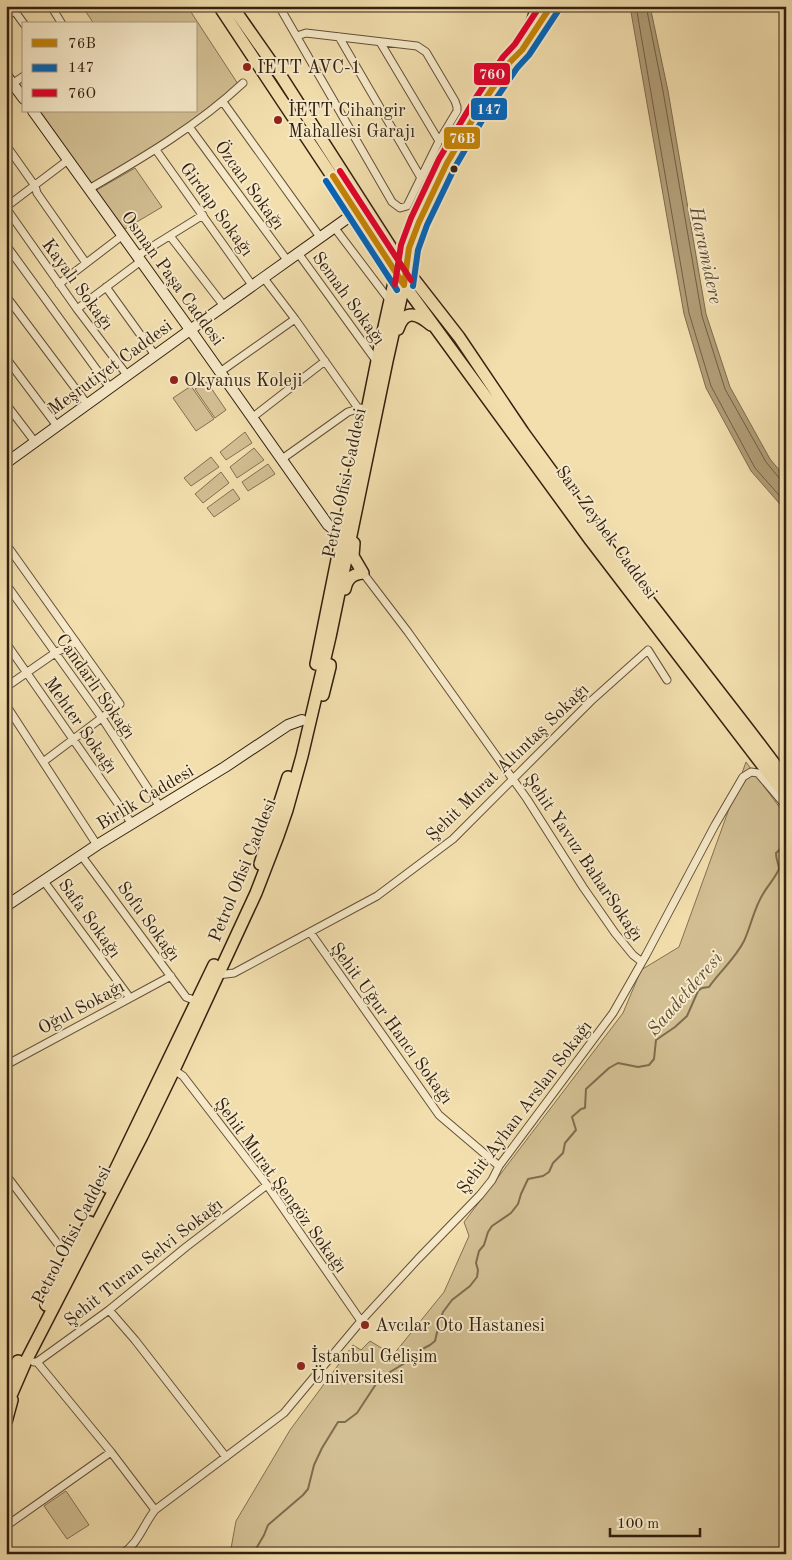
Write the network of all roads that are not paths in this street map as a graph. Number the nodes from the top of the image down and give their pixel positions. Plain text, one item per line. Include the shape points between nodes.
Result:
1 (22, 6) edge
2 (52, 6) edge
3 (219, 6) edge
4 (232, 6) edge
5 (280, 6) edge
6 (537, 6) edge
7 (552, 6) edge
8 (13, 9) edge
9 (6, 16) edge
10 (23, 22) edge
11 (61, 22) edge
12 (297, 36) junction
13 (339, 37) junction
14 (380, 42) junction
15 (510, 62) junction
16 (22, 77) edge
17 (8, 82) edge
18 (242, 83) dead end
19 (22, 97) edge
20 (223, 102) junction
21 (34, 112) edge
22 (190, 128) junction
23 (439, 141) junction
24 (6, 145) edge
25 (156, 150) junction
26 (68, 160) junction
27 (421, 178) junction
28 (35, 186) junction
29 (89, 189) junction
30 (6, 208) edge
31 (356, 212) junction
32 (203, 215) junction
33 (334, 228) junction
34 (123, 236) junction
35 (170, 236) junction
36 (320, 237) junction
37 (6, 245) edge
38 (298, 253) junction
39 (139, 258) junction
40 (287, 260) junction
41 (86, 263) junction
42 (400, 268) junction
43 (263, 277) junction
44 (59, 284) junction
45 (252, 285) junction
46 (404, 285) junction
47 (106, 287) junction
48 (6, 296) edge
49 (390, 301) junction
50 (224, 306) junction
51 (77, 309) junction
52 (295, 319) junction
53 (190, 330) junction
54 (444, 337) junction
55 (155, 355) junction
56 (6, 358) edge
57 (325, 361) junction
58 (382, 361) junction
59 (220, 372) junction
60 (127, 376) junction
61 (110, 388) junction
62 (6, 404) edge
63 (87, 404) junction
64 (363, 408) junction
65 (253, 417) junction
66 (57, 426) junction
67 (35, 442) junction
68 (282, 459) junction
69 (6, 463) edge
70 (358, 501) junction
71 (342, 532) junction
72 (6, 544) edge
73 (363, 573) junction
74 (6, 584) edge
75 (326, 636) junction
76 (76, 642) junction
77 (6, 643) edge
78 (55, 653) junction
79 (320, 661) junction
80 (27, 673) junction
81 (667, 680) dead end
82 (6, 688) edge
83 (6, 705) edge
84 (102, 718) junction
85 (302, 720) junction
86 (74, 740) junction
87 (43, 762) junction
88 (512, 779) junction
89 (786, 779) edge
90 (786, 796) edge
91 (786, 806) edge
92 (160, 807) junction
93 (132, 824) junction
94 (97, 845) junction
95 (81, 855) junction
96 (44, 880) junction
97 (6, 906) edge
98 (310, 932) junction
99 (642, 962) junction
100 (218, 975) junction
101 (171, 976) junction
102 (130, 998) junction
103 (201, 1003) junction
104 (6, 1065) edge
105 (174, 1070) junction
106 (499, 1166) junction
107 (6, 1175) edge
108 (267, 1185) junction
109 (69, 1259) junction
110 (109, 1310) junction
111 (360, 1321) junction
112 (27, 1362) junction
113 (11, 1380) edge
114 (6, 1390) edge
115 (6, 1407) edge
116 (6, 1422) edge
117 (111, 1452) junction
118 (226, 1457) junction
119 (155, 1510) junction
120 (6, 1526) edge
121 (122, 1554) edge

1 - 8 street
2 - 11 street
3 - 31 main road
4 - 42 main road via 281,76
5 - 12 street
6 - 15 main road, Petrol Ofisi Caddesi
7 - 15 main road, Petrol Ofisi Caddesi
8 - 9 street
8 - 10 street
12 - 13 street via 306,33
12 - 27 street via 396,206 407,206
13 - 14 street
13 - 27 street
14 - 23 street
14 - 23 street via 422,48 454,99 457,111
15 - 42 main road, Petrol Ofisi Caddesi via 447,163
16 - 17 street
17 - 19 main road
18 - 20 street
20 - 22 street
20 - 36 street
21 - 26 main road, Osman Paşa Caddesi
22 - 25 street
22 - 40 street, Özcan Sokağı
23 - 27 street
24 - 28 street
25 - 29 street
25 - 32 street, Girdap Sokağı
26 - 28 street
26 - 29 main road, Osman Paşa Caddesi
28 - 30 street
28 - 41 street
29 - 34 main road, Osman Paşa Caddesi
30 - 44 street, Kayalı Sokağı
31 - 33 main road, Meşrutiyet Caddesi
31 - 42 main road
32 - 35 street
32 - 45 street, Girdap Sokağı
33 - 36 main road, Meşrutiyet Caddesi
33 - 49 street
34 - 39 main road, Osman Paşa Caddesi
34 - 41 street
35 - 39 street
35 - 50 street
36 - 38 main road, Meşrutiyet Caddesi
37 - 61 street
38 - 40 main road, Meşrutiyet Caddesi
38 - 58 street, Semah Sokağı
39 - 47 street
39 - 53 main road, Osman Paşa Caddesi
40 - 43 main road, Meşrutiyet Caddesi
41 - 44 street
42 - 46 main road, Petrol Ofisi Caddesi
42 - 49 main road, Petrol Ofisi Caddesi
42 - 89 main road, Sarı Zeybek Caddesi via 460,337 598,536
43 - 45 main road, Meşrutiyet Caddesi
43 - 52 street
44 - 51 street, Kayalı Sokağı
45 - 50 main road, Meşrutiyet Caddesi
46 - 54 main road, Sarı Zeybek Caddesi
46 - 58 main road, Petrol Ofisi Caddesi
47 - 51 street
47 - 55 street
48 - 63 street
49 - 58 main road, Petrol Ofisi Caddesi
50 - 53 main road, Meşrutiyet Caddesi
51 - 60 street, Kayalı Sokağı
52 - 57 street
52 - 59 street
53 - 55 main road, Meşrutiyet Caddesi
53 - 59 main road, Osman Paşa Caddesi
54 - 58 main road via 424,319 409,315 400,323
54 - 90 main road, Sarı Zeybek Caddesi via 591,541
55 - 60 main road, Meşrutiyet Caddesi
56 - 66 street
57 - 64 street
57 - 65 street
58 - 64 main road, Petrol Ofisi Caddesi
58 - 70 main road, Petrol Ofisi Caddesi
59 - 65 main road, Osman Paşa Caddesi
60 - 61 main road, Meşrutiyet Caddesi
61 - 63 main road, Meşrutiyet Caddesi
62 - 67 street
63 - 66 main road, Meşrutiyet Caddesi
64 - 68 street via 348,412
64 - 71 main road, Petrol Ofisi Caddesi
65 - 68 main road, Osman Paşa Caddesi
66 - 67 main road, Meşrutiyet Caddesi
67 - 69 main road, Meşrutiyet Caddesi
68 - 71 main road, Osman Paşa Caddesi via 328,525
70 - 73 main road via 353,551
70 - 75 main road, Petrol Ofisi Caddesi
71 - 75 main road, Petrol Ofisi Caddesi via 317,624 318,632
72 - 76 street
73 - 75 main road via 353,575 346,583 337,629 334,634
73 - 88 street, Şehit Yavuz BaharSokağı
74 - 78 street, Candarlı Sokağı
75 - 79 main road, Petrol Ofisi Caddesi
76 - 78 street
76 - 84 street via 120,704
77 - 80 street, Mehter Sokağı
78 - 80 street
78 - 84 street, Candarlı Sokağı
79 - 85 main road, Petrol Ofisi Caddesi
79 - 100 main road, Petrol Ofisi Caddesi via 330,665 331,670 303,763 259,885
80 - 82 street
80 - 86 street, Mehter Sokağı
81 - 88 street, Şehit Murat Altıntaş Sokağı via 648,650
83 - 87 street
84 - 86 street
84 - 92 street, Candarlı Sokağı
85 - 92 main road, Birlik Caddesi via 288,725
85 - 103 main road, Petrol Ofisi Caddesi via 285,788 260,863
86 - 87 street
86 - 93 street, Mehter Sokağı
87 - 94 street
88 - 98 street, Şehit Murat Altıntaş Sokağı via 438,851 377,896
88 - 99 street, Şehit Yavuz BaharSokağı via 610,925
91 - 99 street, Şehit Ayhan Arslan Sokağı via 758,773 751,772 743,778
92 - 93 main road, Birlik Caddesi
93 - 94 main road, Birlik Caddesi
94 - 95 main road, Birlik Caddesi
95 - 96 main road, Birlik Caddesi
95 - 101 street, Sofu Sokağı
96 - 97 main road, Birlik Caddesi
96 - 102 street, Safa Sokağı
98 - 100 street, Şehit Murat Altıntaş Sokağı via 234,973
98 - 106 street, Şehit Uğur Hancı Sokağı via 439,1115
99 - 106 street, Şehit Ayhan Arslan Sokağı via 612,1013
100 - 103 main road, Petrol Ofisi Caddesi
101 - 102 street, Oğul Sokağı
101 - 103 street, Sofu Sokağı via 186,997
102 - 104 street, Oğul Sokağı
103 - 105 main road, Petrol Ofisi Caddesi
103 - 109 main road, Petrol Ofisi Caddesi
105 - 108 street, Şehit Murat Şengöz Sokağı via 183,1076
105 - 112 main road, Petrol Ofisi Caddesi
106 - 111 street, Şehit Ayhan Arslan Sokağı via 480,1196
107 - 109 street
108 - 110 street, Şehit Turan Selvi Sokağı
108 - 111 street, Şehit Murat Şengöz Sokağı
109 - 112 main road, Petrol Ofisi Caddesi
110 - 112 street, Şehit Turan Selvi Sokağı
110 - 118 street
111 - 118 street, Şehit Ayhan Arslan Sokağı via 284,1413
112 - 113 main road, Petrol Ofisi Caddesi
112 - 114 main road, Petrol Ofisi Caddesi
112 - 117 street
113 - 115 main road, Petrol Ofisi Caddesi
113 - 116 main road
117 - 119 street
117 - 120 street
118 - 119 street, Şehit Ayhan Arslan Sokağı
119 - 121 street, Şehit Ayhan Arslan Sokağı via 137,1540

